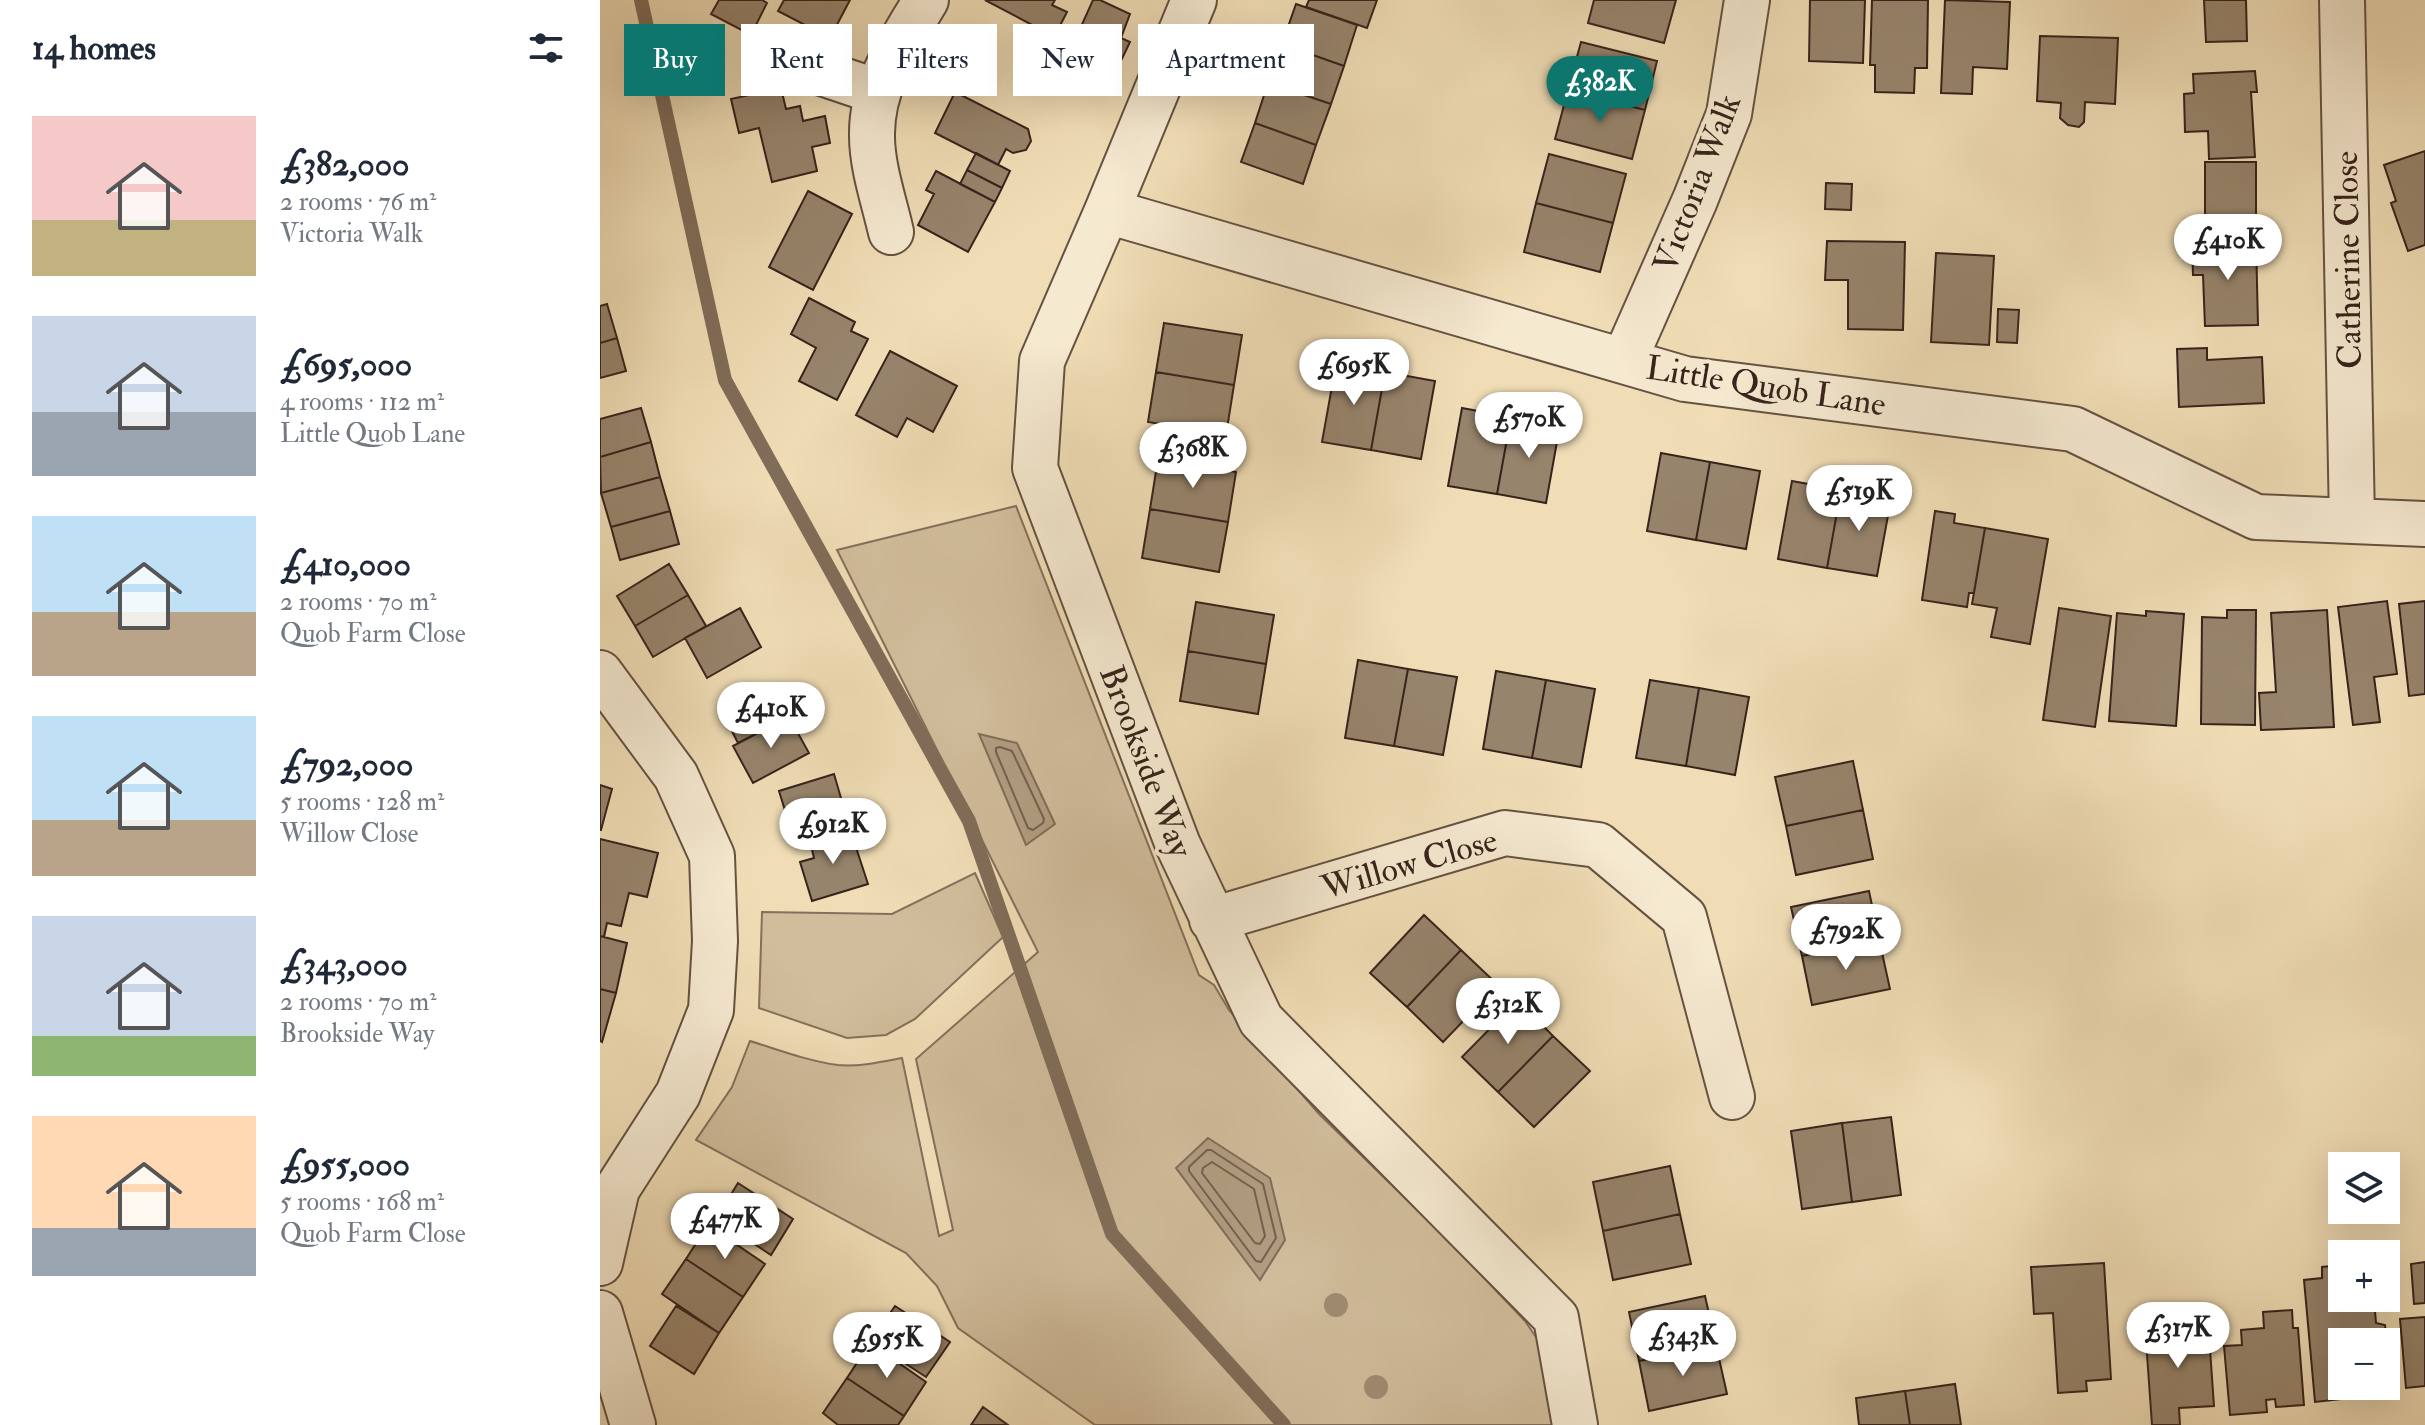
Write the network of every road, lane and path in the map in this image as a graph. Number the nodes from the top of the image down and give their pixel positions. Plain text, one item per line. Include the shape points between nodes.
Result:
1 (926, 0) edge
2 (1194, 0) edge
3 (1747, 0) edge
4 (2342, 0) edge
5 (912, 24) edge
6 (877, 96) edge
7 (1107, 211) junction
8 (891, 232) dead end
9 (1624, 361) junction
10 (2352, 521) junction
11 (2425, 524) edge
12 (600, 673) edge
13 (1212, 920) junction
14 (1732, 1097) dead end
15 (600, 1263) edge
16 (600, 1313) edge
17 (633, 1425) edge
18 (1575, 1425) edge

1 - 5 street
2 - 7 street, Brookside Way
3 - 9 street, Victoria Walk via 1729,114
4 - 10 street, Catherine Close
6 - 8 street via 872,136
7 - 9 street, Little Quob Lane
7 - 13 street, Brookside Way via 1042,361 1035,468 1178,845
9 - 10 street, Little Quob Lane via 1685,379 2073,429 2256,517
10 - 11 street, Little Quob Lane
12 - 15 street via 676,776 712,856 715,941 711,1010 678,1094 617,1189
13 - 14 street, Willow Close via 1505,833 1598,845 1684,917
13 - 18 street, Brookside Way via 1261,1020 1556,1318
16 - 17 street

